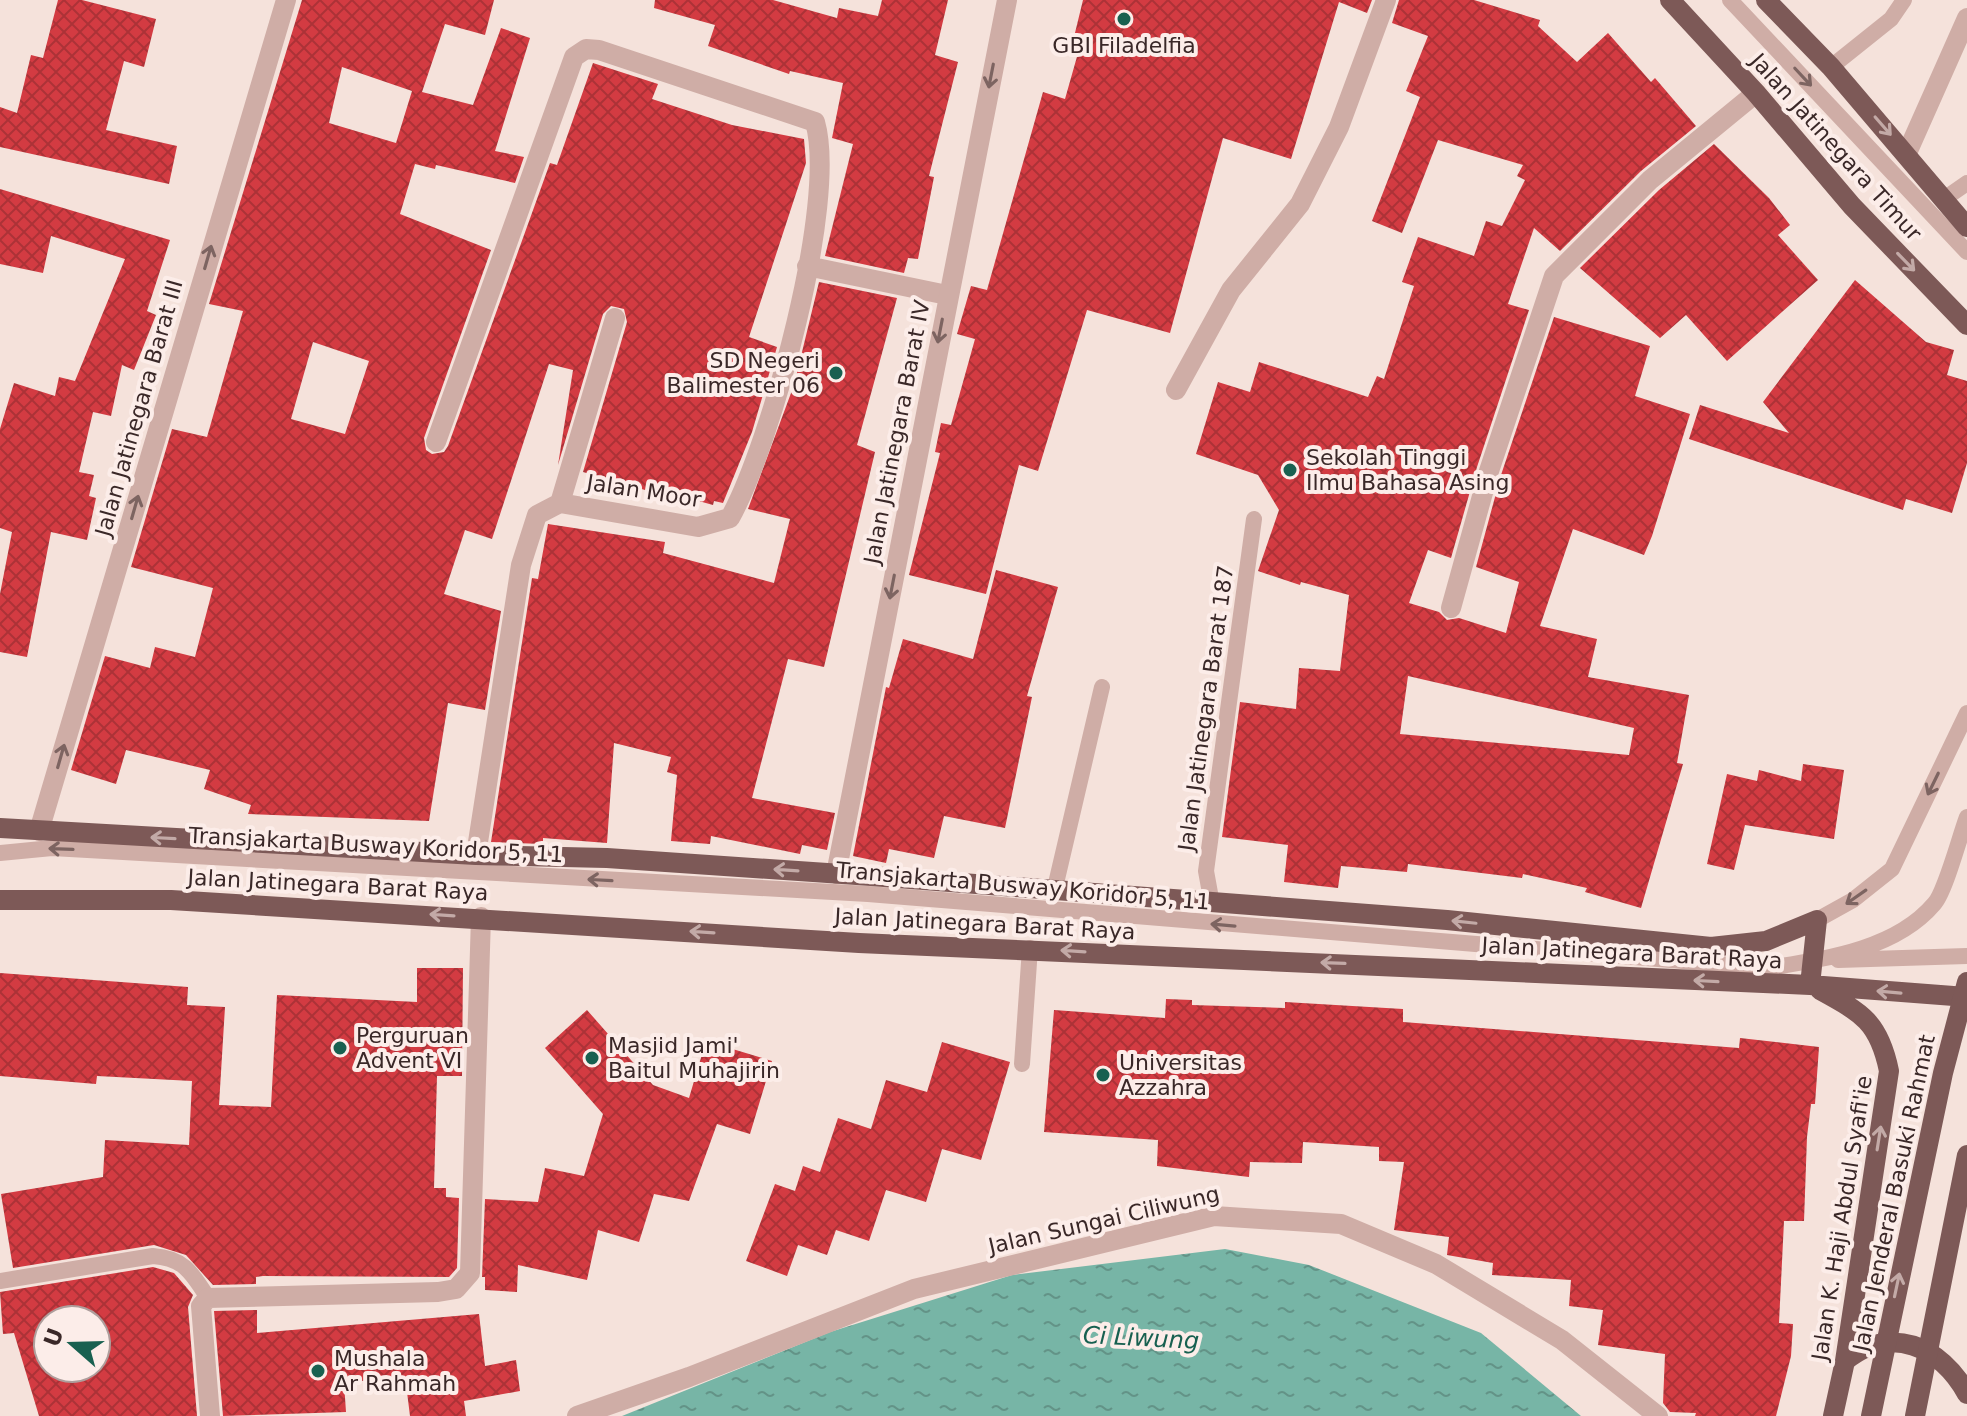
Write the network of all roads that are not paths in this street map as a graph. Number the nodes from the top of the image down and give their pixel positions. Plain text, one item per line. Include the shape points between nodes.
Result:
1 (286, 0) edge
2 (1007, 0) edge
3 (1386, 0) edge
4 (1670, 0) edge
5 (1730, 0) edge
6 (1766, 0) edge
7 (1904, 0) edge
8 (1967, 18) edge
9 (1831, 67) junction
10 (1756, 93) junction
11 (1907, 153) junction
12 (1967, 183) edge
13 (1959, 216) edge
14 (1967, 252) edge
15 (807, 266) junction
16 (947, 295) junction
17 (615, 318) dead end
18 (1967, 325) edge
19 (1176, 390) dead end
20 (436, 442) dead end
21 (560, 503) junction
22 (1254, 519) dead end
23 (1451, 608) dead end
24 (1102, 687) dead end
25 (1967, 713) edge
26 (1967, 817) edge
27 (0, 828) edge
28 (39, 831) junction
29 (0, 853) edge
30 (476, 855) junction
31 (836, 874) junction
32 (1054, 892) junction
33 (0, 900) edge
34 (1212, 904) junction
35 (481, 917) junction
36 (1817, 920) junction
37 (1030, 948) junction
38 (1967, 956) edge
39 (1812, 960) junction
40 (1967, 982) edge
41 (1810, 985) junction
42 (1967, 997) edge
43 (1022, 1064) dead end
44 (1967, 1155) edge
45 (0, 1281) edge
46 (208, 1298) junction
47 (1845, 1361) junction
48 (1967, 1394) edge
49 (210, 1416) edge
50 (577, 1416) edge
51 (1658, 1416) edge
52 (1833, 1416) edge
53 (1871, 1416) edge
54 (1915, 1416) edge

28 -> 1 street, Jalan Jatinegara Barat III
2 -> 16 street, Jalan Jatinegara Barat IV
3 - 19 street via 1339,127 1300,204 1231,290
4 - 10 main road, Jalan Jatinegara Timur
5 -> 14 lane
6 - 9 main road, Jalan Jatinegara Timur
7 - 9 lane via 1891,19
8 - 11 street
9 -> 11 main road, Jalan Jatinegara Timur
10 -> 18 main road, Jalan Jatinegara Timur via 1852,206
10 - 23 street via 1650,180 1554,276 1489,471
11 - 13 main road, Jalan Jatinegara Timur
12 - 13 lane
15 - 16 street
15 - 20 street, Jalan Moor via 821,164 815,122 586,49 574,57
15 - 21 street, Jalan Moor via 774,410 748,486 730,518 698,527
16 -> 31 street, Jalan Jatinegara Barat IV
17 - 21 street
21 - 30 street, Jalan Moor via 537,515 521,565
22 - 34 lane, Jalan Jatinegara Barat 187 via 1206,871
24 - 32 lane
25 -> 36 lane via 1892,869
26 - 39 lane, Transjakarta Busway Koridor 5, 11 via 1936,903 1876,943
27 - 28 main road, Jalan Jatinegara Barat Raya
30 -> 28 main road, Jalan Jatinegara Barat Raya
39 -> 29 lane, Transjakarta Busway Koridor 5, 11 via 1768,968 805,890 52,848
31 -> 30 main road, Jalan Jatinegara Barat Raya
31 - 32 main road, Jalan Jatinegara Barat Raya
32 - 34 main road, Jalan Jatinegara Barat Raya
35 -> 33 main road, Jalan Jatinegara Barat Raya via 171,900
36 -> 34 main road, Jalan Jatinegara Barat Raya via 1766,941 1711,947 1447,920
37 -> 35 main road, Jalan Jatinegara Barat Raya via 859,943
35 - 46 street via 472,1257 464,1283 438,1292
36 - 39 main road
41 -> 37 main road, Jalan Jatinegara Barat Raya
37 - 43 lane
38 - 39 lane
39 - 41 main road
53 -> 40 main road, Jalan Jenderal Basuki Rahmat, bridge
42 -> 41 main road, Jalan Jatinegara Barat Raya
47 -> 41 main road, Jalan K. Haji Abdul Syafi'ie via 1889,1071 1875,1029 1864,1015
44 - 54 main road, bridge
45 - 46 lane via 168,1257 182,1261
46 - 49 street via 201,1306
47 - 48 main road via 1875,1342 1928,1350
47 - 52 main road, Jalan K. Haji Abdul Syafi'ie
50 - 51 street, Jalan Sungai Ciliwung via 914,1289 1214,1216 1241,1215 1341,1224 1436,1264 1562,1340

